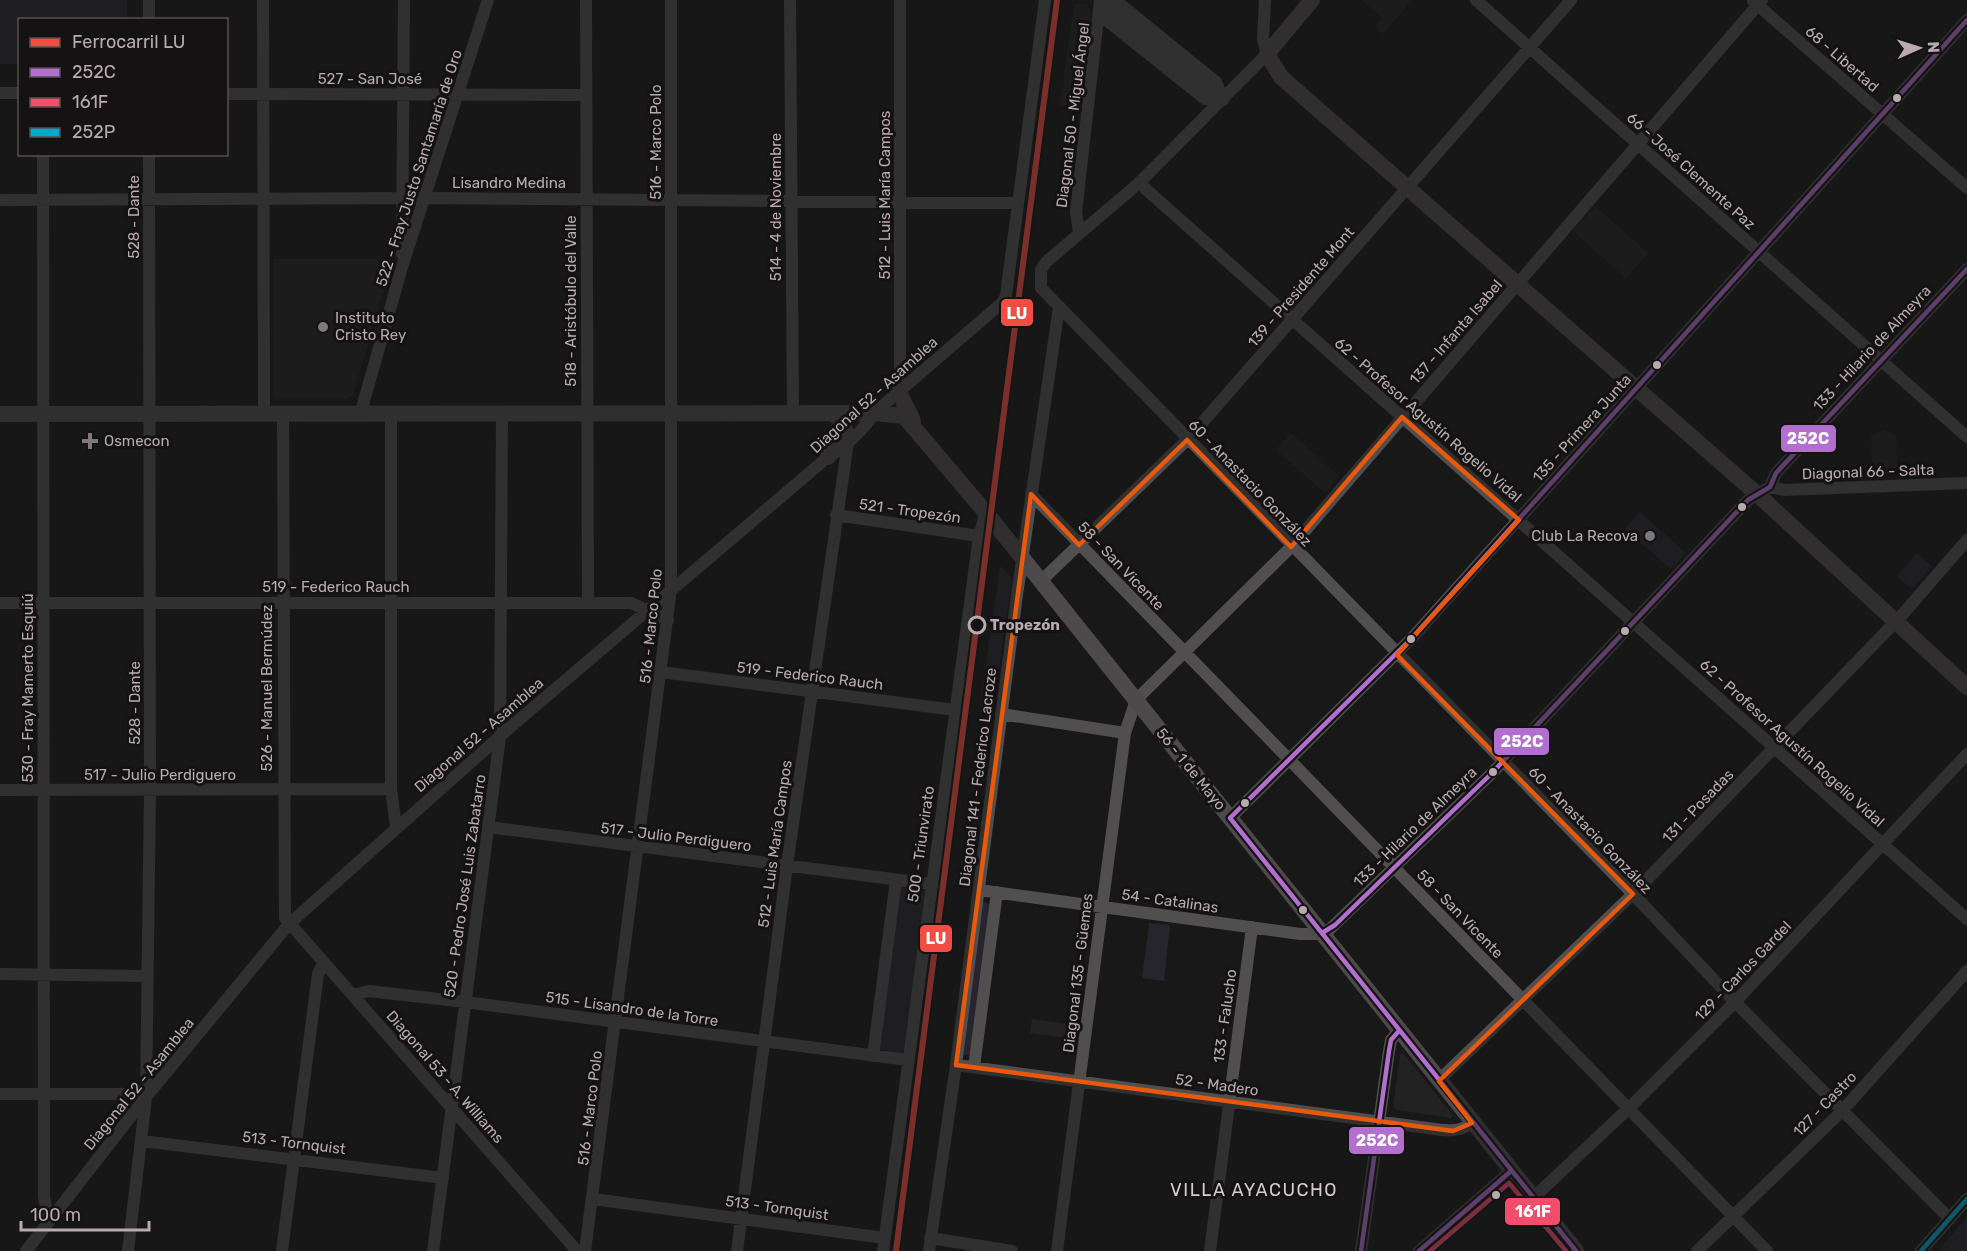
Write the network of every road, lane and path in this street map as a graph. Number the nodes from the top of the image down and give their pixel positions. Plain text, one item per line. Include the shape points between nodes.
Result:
1 (149, 0) edge
2 (263, 0) edge
3 (404, 0) edge
4 (488, 0) edge
5 (586, 0) edge
6 (671, 0) edge
7 (790, 0) edge
8 (900, 0) edge
9 (1045, 0) edge
10 (1265, 0) edge
11 (1312, 0) edge
12 (1476, 0) edge
13 (1571, 0) edge
14 (1757, 2) edge
15 (1106, 5) edge
16 (149, 18) edge
17 (1967, 20) edge
18 (1530, 48) junction
19 (1271, 59) junction
20 (0, 93) edge
21 (18, 93) edge
22 (228, 94) edge
23 (263, 94) junction
24 (404, 94) junction
25 (458, 94) junction
26 (586, 95) junction
27 (1223, 100) junction
28 (1883, 114) junction
29 (1637, 143) junction
30 (43, 156) edge
31 (149, 156) edge
32 (1139, 183) junction
33 (1412, 184) junction
34 (1967, 188) edge
35 (403, 198) junction
36 (424, 198) junction
37 (264, 199) junction
38 (586, 199) junction
39 (671, 199) junction
40 (791, 199) junction
41 (0, 200) edge
42 (43, 200) junction
43 (149, 200) junction
44 (899, 201) junction
45 (1018, 202) junction
46 (1079, 233) junction
47 (1760, 253) junction
48 (402, 267) junction
49 (1967, 269) edge
50 (1521, 280) junction
51 (1059, 307) junction
52 (1291, 320) junction
53 (1881, 360) junction
54 (1640, 386) junction
55 (900, 390) junction
56 (793, 413) junction
57 (833, 413) junction
58 (874, 413) junction
59 (0, 414) edge
60 (42, 414) junction
61 (149, 414) junction
62 (264, 414) junction
63 (283, 414) junction
64 (360, 414) junction
65 (586, 414) junction
66 (671, 414) junction
67 (391, 415) junction
68 (502, 415) junction
69 (1402, 417) junction
70 (913, 423) junction
71 (1967, 437) edge
72 (1187, 440) junction
73 (848, 442) junction
74 (828, 457) junction
75 (1967, 483) edge
76 (1764, 490) junction
77 (1031, 494) junction
78 (986, 513) junction
79 (836, 515) junction
80 (1519, 520) junction
81 (979, 536) junction
82 (1967, 540) edge
83 (1079, 545) junction
84 (1292, 547) junction
85 (1022, 560) junction
86 (1040, 582) junction
87 (671, 589) junction
88 (392, 602) junction
89 (501, 602) junction
90 (0, 603) edge
91 (43, 603) junction
92 (149, 603) junction
93 (282, 603) junction
94 (588, 603) junction
95 (648, 610) junction
96 (1899, 619) junction
97 (668, 620) junction
98 (1633, 623) junction
99 (1184, 652) junction
100 (1397, 655) junction
101 (661, 672) junction
102 (1967, 672) edge
103 (1967, 687) edge
104 (812, 692) junction
105 (1136, 700) junction
106 (955, 710) junction
107 (1001, 714) junction
108 (1125, 733) junction
109 (500, 737) junction
110 (1775, 747) junction
111 (1967, 754) edge
112 (1290, 760) junction
113 (1503, 762) junction
114 (283, 789) junction
115 (391, 789) junction
116 (0, 790) edge
117 (44, 790) junction
118 (150, 790) junction
119 (1230, 818) junction
120 (396, 827) junction
121 (488, 827) junction
122 (1883, 844) junction
123 (639, 847) junction
124 (787, 866) junction
125 (1395, 868) junction
126 (896, 879) junction
127 (931, 884) junction
128 (979, 890) junction
129 (997, 892) junction
130 (1633, 894) junction
131 (1102, 907) junction
132 (1967, 919) edge
133 (290, 924) junction
134 (1252, 927) junction
135 (1322, 933) junction
136 (324, 962) junction
137 (1967, 971) edge
138 (0, 974) edge
139 (43, 974) junction
140 (147, 976) junction
141 (353, 994) junction
142 (1523, 1001) junction
143 (465, 1002) junction
144 (1735, 1002) junction
145 (616, 1023) junction
146 (1398, 1032) junction
147 (764, 1042) junction
148 (873, 1056) junction
149 (908, 1060) junction
150 (956, 1065) junction
151 (974, 1067) junction
152 (1079, 1081) junction
153 (1438, 1081) junction
154 (0, 1094) edge
155 (44, 1094) junction
156 (146, 1097) junction
157 (1229, 1102) junction
158 (451, 1107) junction
159 (1629, 1108) junction
160 (1842, 1111) junction
161 (1380, 1122) junction
162 (1472, 1123) junction
163 (142, 1141) junction
164 (295, 1158) junction
165 (1510, 1172) junction
166 (443, 1178) junction
167 (593, 1199) junction
168 (1532, 1199) junction
169 (1967, 1199) edge
170 (1732, 1216) junction
171 (741, 1218) junction
172 (1950, 1219) junction
173 (49, 1221) junction
174 (885, 1238) junction
175 (930, 1245) edge
176 (26, 1251) edge
177 (128, 1251) edge
178 (282, 1251) edge
179 (433, 1251) edge
180 (577, 1251) edge
181 (585, 1251) edge
182 (737, 1251) edge
183 (883, 1251) edge
184 (1012, 1251) edge
185 (1057, 1251) edge
186 (1210, 1251) edge
187 (1361, 1251) edge
188 (1419, 1251) edge
189 (1576, 1251) edge
190 (1697, 1251) edge
191 (1767, 1251) edge
192 (1921, 1251) edge

1 - 16 street
2 - 23 street
3 - 24 street
4 - 25 street, 522 - Fray Justo Santamaría de Oro
5 - 26 street, 518 - Aristóbulo del Valle
6 - 39 street, 516 - Marco Polo
7 - 40 street, 514 - 4 de Noviembre
8 - 44 street, 512 - Luis María Campos
9 - 45 street
10 - 19 street via 1263,39
11 - 19 main road
12 - 18 street, 66 - José Clemente Paz
13 - 18 street, 139 - Presidente Mont
14 - 28 street, 68 - Libertad
14 - 29 street, 137 - Infanta Isabel
15 - 27 street
15 - 27 street via 1216,82
15 - 27 street via 1205,99
15 - 46 street, Diagonal 50 - Miguel Ángel via 1076,212
17 - 28 street, 135 - Primera Junta
18 - 29 street, 66 - José Clemente Paz
18 - 33 street, 139 - Presidente Mont
19 - 27 street
19 - 33 main road via 1281,76
20 - 21 street
22 - 23 street, 527 - San José
23 - 24 street, 527 - San José
23 - 37 street
24 - 25 street, 527 - San José
24 - 35 street
25 - 26 street, 527 - San José
25 - 36 street, 522 - Fray Justo Santamaría de Oro
26 - 38 street, 518 - Aristóbulo del Valle
27 - 32 street
28 - 34 street, 68 - Libertad
28 - 47 street, 135 - Primera Junta
29 - 47 street, 66 - José Clemente Paz
29 - 50 street, 137 - Infanta Isabel
30 - 42 street, 530 - Fray Mamerto Esquiú
31 - 43 street, 528 - Dante
32 - 46 street
32 - 52 street, 62 - Profesor Agustín Rogelio Vidal
33 - 50 main road
33 - 52 street, 139 - Presidente Mont
35 - 36 street, Lisandro Medina
35 - 37 street, Lisandro Medina
35 - 48 street
36 - 38 street, Lisandro Medina
36 - 48 street, 522 - Fray Justo Santamaría de Oro
37 - 43 street, Lisandro Medina
37 - 62 street
38 - 39 street, Lisandro Medina
38 - 65 street, 518 - Aristóbulo del Valle
39 - 40 street, Lisandro Medina
39 - 66 street, 516 - Marco Polo
40 - 44 street, Lisandro Medina
40 - 56 street, 514 - 4 de Noviembre
41 - 42 street, Lisandro Medina
42 - 43 street, Lisandro Medina
42 - 60 street, 530 - Fray Mamerto Esquiú
43 - 61 street, 528 - Dante
44 - 45 street, Lisandro Medina
44 - 55 street, 512 - Luis María Campos
45 - 55 street, Diagonal 52 - Asamblea via 1003,302
46 - 51 street, 60 - Anastacio González via 1041,270 1041,288
47 - 53 street, 66 - José Clemente Paz
47 - 54 street, 135 - Primera Junta
48 - 64 street, 522 - Fray Justo Santamaría de Oro
49 - 53 street, 133 - Hilario de Almeyra
50 - 54 main road
50 - 69 street, 137 - Infanta Isabel
51 - 72 street, 60 - Anastacio González
51 - 77 street, Diagonal 141 - Federico Lacroze
52 - 69 street, 62 - Profesor Agustín Rogelio Vidal
52 - 72 street, 139 - Presidente Mont
53 - 71 street, 66 - José Clemente Paz
53 - 76 street, 133 - Hilario de Almeyra
54 - 76 main road
54 - 80 street, 135 - Primera Junta
55 - 58 street, Diagonal 52 - Asamblea
55 - 70 main road, 56 - 1 de Mayo
56 - 57 main road
56 - 66 main road
57 - 58 main road
57 - 74 main road via 846,431
58 - 70 main road via 900,414
58 - 73 street, Diagonal 52 - Asamblea
59 - 60 main road
60 - 61 main road
60 - 91 street, 530 - Fray Mamerto Esquiú
61 - 62 main road
61 - 92 street, 528 - Dante
62 - 63 main road
63 - 64 main road
63 - 93 street, 526 - Manuel Bermúdez
64 - 67 main road
65 - 66 main road
65 - 68 main road
65 - 94 street, 518 - Aristóbulo del Valle
66 - 87 street, 516 - Marco Polo
67 - 68 main road
67 - 88 street
68 - 89 street, 520 - Pedro José Luis Zabatarro
69 - 80 street, 62 - Profesor Agustín Rogelio Vidal
69 - 84 street, 137 - Infanta Isabel
70 - 78 main road, 56 - 1 de Mayo
72 - 83 street, 139 - Presidente Mont
72 - 84 street, 60 - Anastacio González
73 - 74 street, Diagonal 52 - Asamblea
73 - 79 street, 512 - Luis María Campos
74 - 87 street, Diagonal 52 - Asamblea
75 - 76 street, Diagonal 66 - Salta
76 - 96 main road
76 - 98 street, 133 - Hilario de Almeyra via 1748,500
77 - 83 street, 58 - San Vicente
77 - 85 street, Diagonal 141 - Federico Lacroze
78 - 81 street, 500 - Triunvirato
78 - 85 main road, 56 - 1 de Mayo
79 - 81 street, 521 - Tropezón
79 - 104 street, 512 - Luis María Campos
80 - 98 street, 62 - Profesor Agustín Rogelio Vidal
80 - 100 street, 135 - Primera Junta
81 - 106 street, 500 - Triunvirato
82 - 96 street, 131 - Posadas
83 - 86 street, 139 - Presidente Mont
83 - 99 street, 58 - San Vicente
84 - 99 street, 137 - Infanta Isabel
84 - 100 street, 60 - Anastacio González
85 - 86 main road, 56 - 1 de Mayo
85 - 107 street, Diagonal 141 - Federico Lacroze
86 - 105 main road, 56 - 1 de Mayo
87 - 95 street, Diagonal 52 - Asamblea
87 - 97 street, 516 - Marco Polo
88 - 89 street, 519 - Federico Rauch
88 - 93 street, 519 - Federico Rauch
88 - 115 street
89 - 94 street, 519 - Federico Rauch
89 - 109 street, 520 - Pedro José Luis Zabatarro
90 - 91 street, 519 - Federico Rauch
91 - 92 street, 519 - Federico Rauch
91 - 117 street, 530 - Fray Mamerto Esquiú
92 - 93 street, 519 - Federico Rauch
92 - 118 street, 528 - Dante
93 - 114 street, 526 - Manuel Bermúdez
94 - 95 street, 519 - Federico Rauch via 631,603
95 - 97 street, 519 - Federico Rauch
95 - 109 street, Diagonal 52 - Asamblea
96 - 102 main road
96 - 103 main road
96 - 110 street, 131 - Posadas
97 - 101 street, 516 - Marco Polo
98 - 110 street, 62 - Profesor Agustín Rogelio Vidal
98 - 113 street, 133 - Hilario de Almeyra
99 - 105 street, 137 - Infanta Isabel
99 - 112 street, 58 - San Vicente
100 - 112 street, 135 - Primera Junta
100 - 113 street, 60 - Anastacio González
101 - 104 street, 519 - Federico Rauch
101 - 123 street, 516 - Marco Polo
104 - 106 street, 519 - Federico Rauch
104 - 124 street, 512 - Luis María Campos
105 - 108 street, Diagonal 135 - Güemes
105 - 119 main road, 56 - 1 de Mayo
106 - 127 street, 500 - Triunvirato
107 - 108 street
107 - 128 street, Diagonal 141 - Federico Lacroze
108 - 131 street, Diagonal 135 - Güemes
109 - 120 street, Diagonal 52 - Asamblea
109 - 121 street, 520 - Pedro José Luis Zabatarro
110 - 122 street, 62 - Profesor Agustín Rogelio Vidal
110 - 130 street, 131 - Posadas
111 - 122 street, 129 - Carlos Gardel
112 - 119 street, 135 - Primera Junta
112 - 125 street, 58 - San Vicente
113 - 125 street, 133 - Hilario de Almeyra
113 - 130 street, 60 - Anastacio González
114 - 115 street, 517 - Julio Perdiguero
114 - 118 street, 517 - Julio Perdiguero
114 - 133 street, 526 - Manuel Bermúdez via 284,912
115 - 120 street
116 - 117 street, 517 - Julio Perdiguero
117 - 118 street, 517 - Julio Perdiguero
117 - 139 street, 530 - Fray Mamerto Esquiú
118 - 140 street, 528 - Dante
119 - 135 main road, 56 - 1 de Mayo
120 - 133 street, Diagonal 52 - Asamblea
121 - 123 street, 517 - Julio Perdiguero
121 - 143 street, 520 - Pedro José Luis Zabatarro
122 - 132 street, 62 - Profesor Agustín Rogelio Vidal
122 - 144 street, 129 - Carlos Gardel
123 - 124 street, 517 - Julio Perdiguero
123 - 145 street, 516 - Marco Polo
124 - 126 street, 517 - Julio Perdiguero
124 - 147 street, 512 - Luis María Campos
125 - 135 street, 133 - Hilario de Almeyra
125 - 142 street, 58 - San Vicente
126 - 127 street, 517 - Julio Perdiguero
126 - 148 street
127 - 149 street, 500 - Triunvirato
128 - 129 street, 54 - Catalinas
128 - 150 street, Diagonal 141 - Federico Lacroze
129 - 131 street, 54 - Catalinas
129 - 151 street
130 - 142 street, 131 - Posadas
130 - 144 street, 60 - Anastacio González
131 - 134 street, 54 - Catalinas
131 - 152 street, Diagonal 135 - Güemes
133 - 136 street, Diagonal 53 - A. Williams
133 - 156 street, Diagonal 52 - Asamblea
134 - 135 street, 54 - Catalinas
134 - 157 street, 133 - Falucho
135 - 146 main road, 56 - 1 de Mayo
136 - 141 street, Diagonal 53 - A. Williams
136 - 164 street via 318,974
137 - 160 street, 127 - Castro
138 - 139 street
139 - 140 street
139 - 155 street, 530 - Fray Mamerto Esquiú
140 - 156 street, 528 - Dante
141 - 143 street, 515 - Lisandro de la Torre via 369,991
141 - 158 street, Diagonal 53 - A. Williams
142 - 153 street, 131 - Posadas
142 - 159 street, 58 - San Vicente
143 - 145 street, 515 - Lisandro de la Torre
143 - 158 street, 520 - Pedro José Luis Zabatarro
144 - 159 street, 129 - Carlos Gardel
144 - 160 street, 60 - Anastacio González
145 - 147 street, 515 - Lisandro de la Torre
145 - 167 street, 516 - Marco Polo
146 - 153 main road, 56 - 1 de Mayo
146 - 161 street via 1390,1040
147 - 148 street, 515 - Lisandro de la Torre
147 - 171 street, 512 - Luis María Campos
148 - 149 street, 515 - Lisandro de la Torre
149 - 174 street, 500 - Triunvirato
150 - 151 street, 52 - Madero
150 - 175 street, Diagonal 141 - Federico Lacroze
151 - 152 street, 52 - Madero
152 - 157 street, 52 - Madero
152 - 185 street, Diagonal 135 - Güemes
153 - 162 main road, 56 - 1 de Mayo
154 - 155 street
155 - 156 street
155 - 173 street, 530 - Fray Mamerto Esquiú via 44,1197
156 - 163 street, 528 - Dante
156 - 173 street, Diagonal 52 - Asamblea
157 - 161 street, 52 - Madero
157 - 186 street, 133 - Falucho
158 - 166 street, 520 - Pedro José Luis Zabatarro
158 - 180 street, Diagonal 53 - A. Williams
159 - 168 street, 129 - Carlos Gardel
159 - 170 street, 58 - San Vicente
160 - 170 street, 127 - Castro
160 - 172 street, 60 - Anastacio González
161 - 162 street, 52 - Madero via 1453,1131
161 - 187 street
162 - 165 main road, 56 - 1 de Mayo
163 - 164 street, 513 - Tornquist
163 - 177 street, 528 - Dante
164 - 166 street, 513 - Tornquist
164 - 178 street
165 - 168 main road, 56 - 1 de Mayo
165 - 188 street
166 - 179 street, 520 - Pedro José Luis Zabatarro
167 - 171 street, 513 - Tornquist
167 - 181 street, 516 - Marco Polo
168 - 189 main road, 56 - 1 de Mayo
169 - 172 street
170 - 190 street, 127 - Castro
170 - 191 street, 58 - San Vicente
171 - 174 street, 513 - Tornquist
171 - 182 street, 512 - Luis María Campos
172 - 192 street
173 - 176 street, Diagonal 52 - Asamblea
174 - 183 street, 500 - Triunvirato
175 - 184 street

